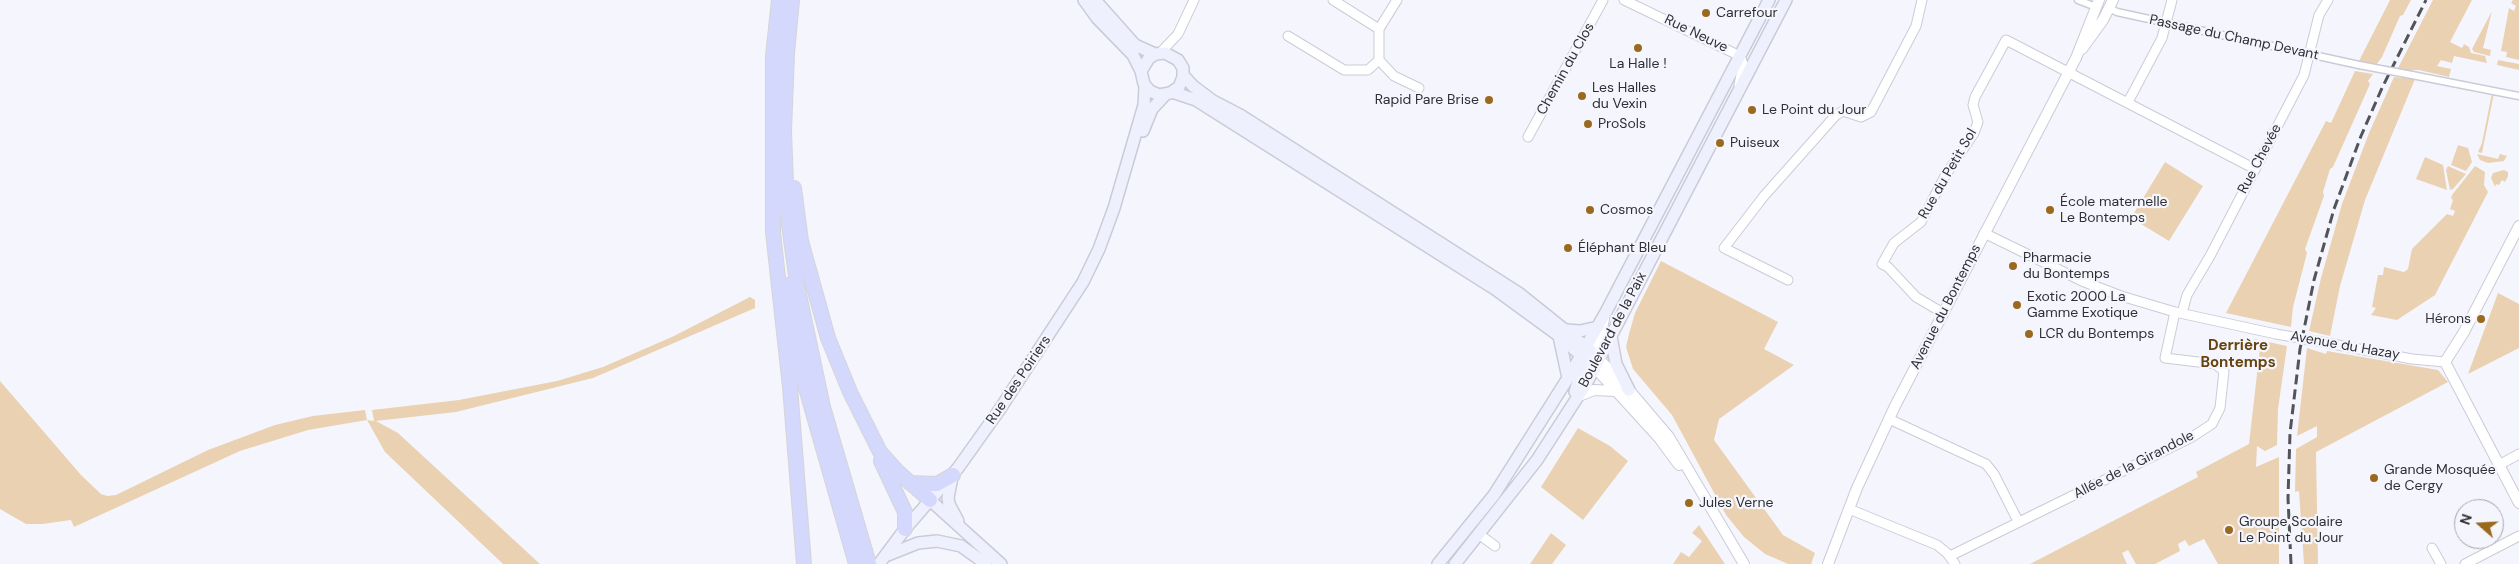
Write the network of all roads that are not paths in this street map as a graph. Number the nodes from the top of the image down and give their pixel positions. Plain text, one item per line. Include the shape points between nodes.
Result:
1 (779, 0) edge
2 (792, 0) edge
3 (798, 0) edge
4 (1084, 0) edge
5 (1096, 0) edge
6 (1194, 0) edge
7 (1333, 0) edge
8 (1397, 0) edge
9 (1604, 0) edge
10 (1624, 0) edge
11 (1769, 0) edge
12 (1786, 0) edge
13 (1922, 0) edge
14 (2078, 0) edge
15 (2172, 0) edge
16 (2328, 0) edge
17 (2098, 3) edge
18 (2111, 4) edge
19 (2166, 23) junction
20 (1379, 29) junction
21 (1178, 34) junction
22 (1288, 36) dead end
23 (1760, 49) junction
24 (1157, 54) junction
25 (2310, 55) junction
26 (1740, 56) junction
27 (2076, 56) junction
28 (1176, 58) junction
29 (1379, 60) junction
30 (1141, 72) junction
31 (2068, 72) junction
32 (1183, 75) junction
33 (1145, 86) junction
34 (1418, 88) dead end
35 (1738, 92) junction
36 (1169, 94) junction
37 (2519, 96) edge
38 (2128, 102) junction
39 (1528, 137) dead end
40 (772, 160) junction
41 (2254, 169) junction
42 (1124, 176) junction
43 (2519, 226) edge
44 (1984, 233) junction
45 (1788, 280) dead end
46 (1606, 312) junction
47 (1943, 312) junction
48 (2179, 312) junction
49 (1598, 327) junction
50 (1563, 332) junction
51 (1611, 336) junction
52 (1590, 357) junction
53 (2165, 358) joint
54 (2446, 362) junction
55 (1568, 378) junction
56 (1630, 390) junction
57 (1615, 391) junction
58 (1576, 400) junction
59 (1889, 418) junction
60 (871, 436) junction
61 (2519, 454) edge
62 (2499, 465) junction
63 (953, 475) junction
64 (910, 483) junction
65 (930, 500) junction
66 (2519, 503) edge
67 (1707, 504) junction
68 (1849, 509) junction
69 (2018, 520) junction
70 (905, 529) junction
71 (966, 532) junction
72 (1480, 535) junction
73 (2519, 536) edge
74 (1495, 546) dead end
75 (2432, 548) dead end
76 (1737, 553) junction
77 (1952, 560) edge
78 (872, 562) edge
79 (805, 564) edge
80 (986, 564) edge
81 (1001, 564) edge
82 (1438, 564) edge
83 (1455, 564) edge
84 (1744, 564) edge
85 (1749, 564) edge
86 (1828, 564) edge
87 (2441, 564) edge
88 (2465, 564) edge

1 - 40 highway via 774,56
2 - 78 highway via 786,53 784,132 788,219 798,290 823,407
3 - 60 highway via 792,86 792,169 801,241 828,338
4 - 30 main road via 1133,55
5 - 24 main road via 1135,45
6 - 21 street
7 - 20 street
8 - 20 street
9 - 39 street, Chemin du Clos
10 - 26 street, Rue Neuve
11 - 26 main road, Boulevard de la Paix
12 - 23 main road, Boulevard de la Paix
13 - 45 street via 1916,26 1871,112 1860,117 1843,111 1836,115 1764,196 1724,248
14 - 17 street
15 - 19 street
16 - 25 street, Rue Chevée via 2319,15
17 - 27 street, Avenue du Bontemps
18 - 19 street, Passage du Champ Devant via 2117,12
18 - 27 street, Avenue du Bontemps
19 - 25 street, Passage du Champ Devant
19 - 38 street via 2162,38
20 - 29 street
21 - 24 street
21 - 28 street
22 - 29 street via 1344,70 1368,70
23 - 26 street
23 - 35 main road, Boulevard de la Paix
24 - 28 main road
24 - 30 main road via 1145,62
25 - 37 street, Passage du Champ Devant, bridge
25 - 41 street, Rue Chevée via 2301,82
26 - 35 street via 1743,64
26 - 46 main road, Boulevard de la Paix
27 - 31 street, Avenue du Bontemps
28 - 32 main road via 1182,66
29 - 34 street via 1394,76
30 - 33 main road
31 - 38 street
31 - 44 street, Avenue du Bontemps
31 - 47 street, Rue du Petit Sol via 2006,40 1975,97 1973,105 1978,122 1974,133 1945,176 1921,222 1894,243 1886,255 1882,264 1916,297
32 - 36 main road via 1180,85
32 - 50 main road via 1207,96 1520,294
33 - 36 main road via 1156,94
33 - 42 main road via 1144,105
35 - 51 main road, Boulevard de la Paix
36 - 42 main road via 1150,113
36 - 50 main road via 1196,100
38 - 41 street
40 - 78 highway via 781,256 802,374
40 - 79 highway via 772,232
41 - 48 street, Rue Chevée
42 - 63 main road, Rue des Poiriers via 1102,241 1083,282
43 - 54 street
44 - 47 street, Avenue du Bontemps
44 - 48 street, Avenue du Hazay via 2082,281
46 - 49 main road, Boulevard de la Paix
46 - 52 street
47 - 59 street, Avenue du Bontemps
48 - 53 street, Rue Chevée
48 - 54 street, Avenue du Hazay, bridge via 2276,334 2412,359
49 - 50 main road
49 - 52 main road, Boulevard de la Paix
50 - 52 main road
50 - 55 main road
51 - 52 main road, Boulevard de la Paix
51 - 56 main road via 1616,364
52 - 55 main road
52 - 56 street
52 - 57 street
52 - 58 main road
53 - 69 street, Allée de la Girandole via 2215,364 2223,369 2220,408 2212,424 2109,479
54 - 62 street
55 - 82 main road via 1494,495
56 - 67 street via 1669,437
57 - 58 street via 1594,390
57 - 67 street via 1663,443
58 - 72 main road, Boulevard de la Paix via 1537,460
59 - 68 street, Avenue du Bontemps
59 - 69 street via 1986,464
60 - 64 highway via 888,462
60 - 70 highway via 905,512
61 - 62 street
62 - 66 street
63 - 64 highway via 937,484
63 - 65 main road, Rue des Poiriers
63 - 71 main road via 949,504
64 - 65 highway
65 - 70 main road, Rue des Poiriers
65 - 71 main road
67 - 76 street
68 - 77 street via 1932,543
68 - 86 street, Avenue du Bontemps
69 - 77 street, Allée de la Girandole
70 - 78 main road, Rue des Poiriers
71 - 81 main road
72 - 74 street
72 - 83 main road, Boulevard de la Paix
73 - 88 street
75 - 87 street
76 - 84 street
76 - 85 street
78 - 80 main road via 918,544 937,541 961,546

